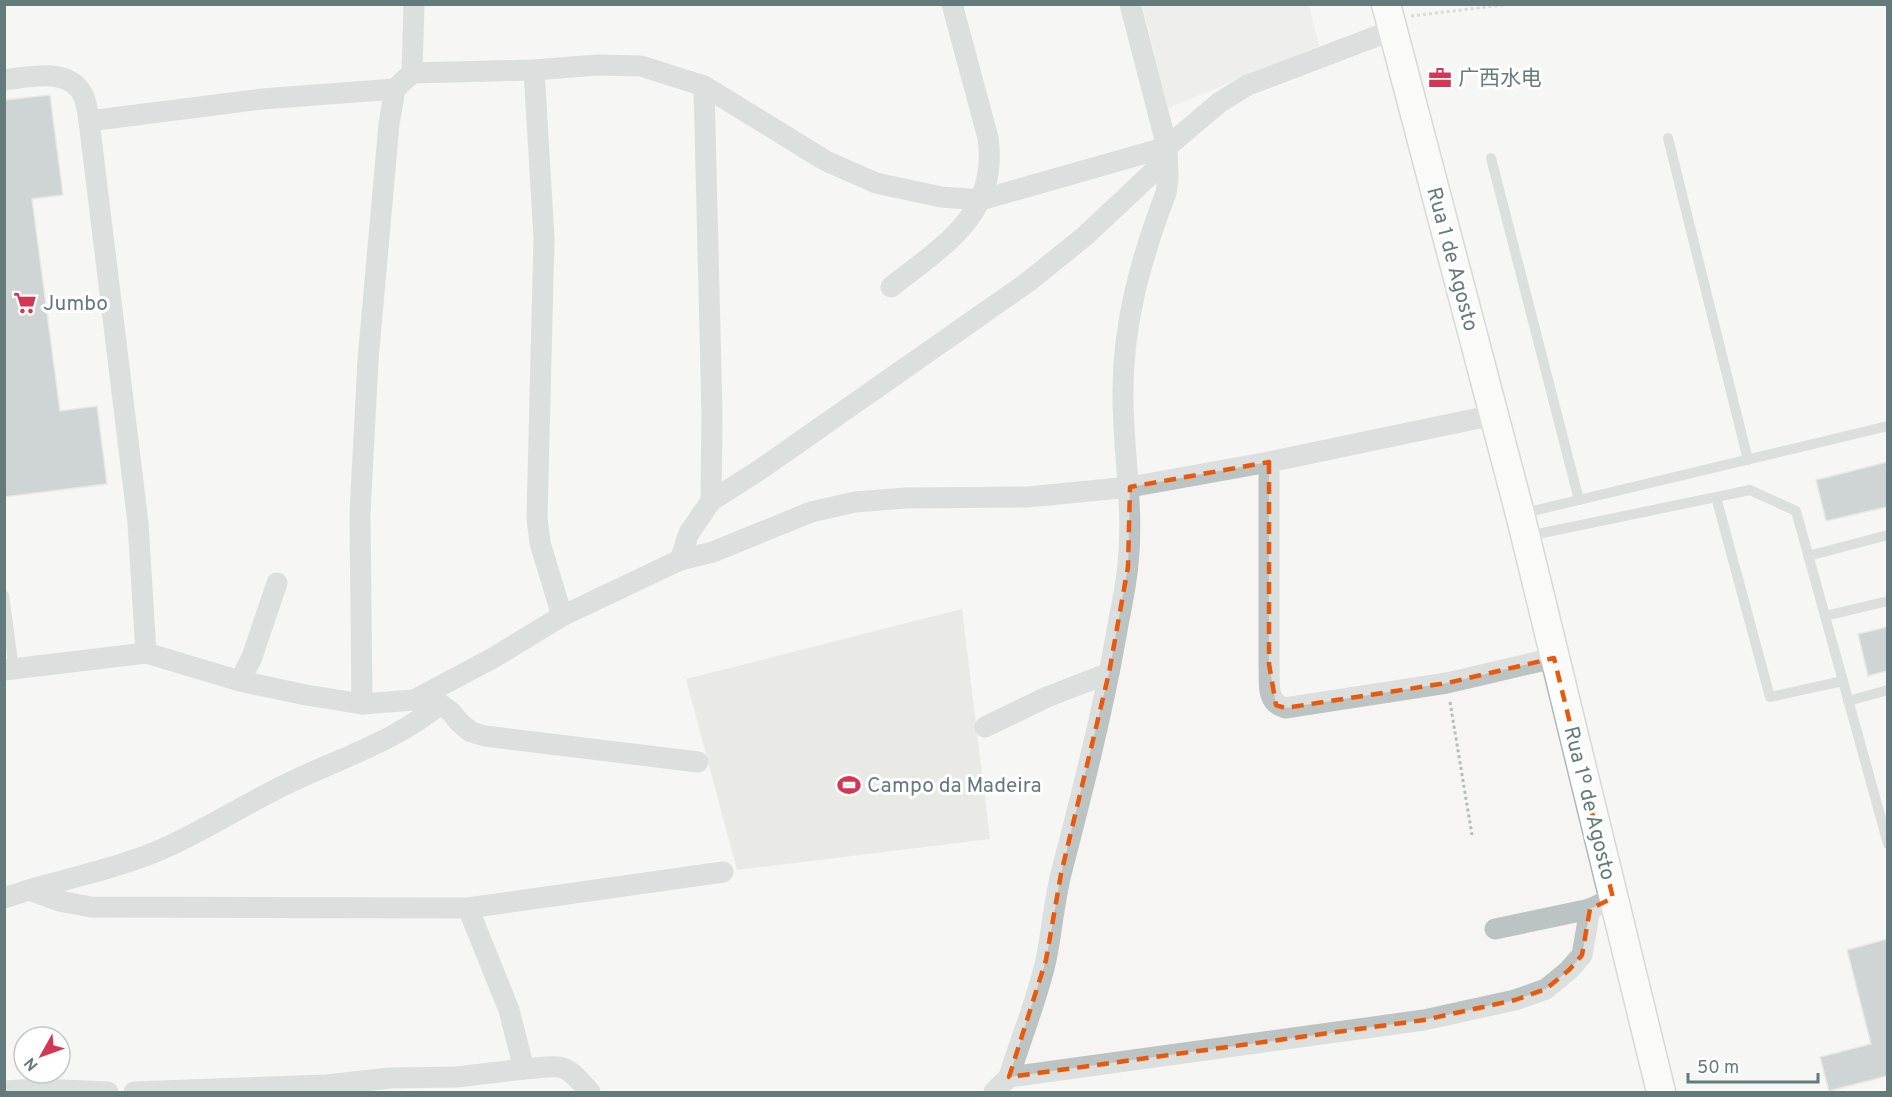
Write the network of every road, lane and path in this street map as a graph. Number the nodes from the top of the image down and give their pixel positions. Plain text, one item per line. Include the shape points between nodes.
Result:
1 (414, 4) edge
2 (952, 4) edge
3 (1130, 4) edge
4 (1511, 4) edge
5 (1389, 18) edge
6 (534, 70) junction
7 (412, 73) junction
8 (4, 80) edge
9 (704, 86) junction
10 (395, 89) junction
11 (89, 121) junction
12 (1668, 138) dead end
13 (1167, 153) junction
14 (1491, 158) dead end
15 (981, 200) junction
16 (891, 287) dead end
17 (1494, 415) junction
18 (1887, 426) edge
19 (1748, 460) junction
20 (1269, 462) junction
21 (1130, 487) junction
22 (1716, 497) junction
23 (1579, 500) junction
24 (711, 501) junction
25 (1522, 525) junction
26 (1887, 535) edge
27 (1808, 556) junction
28 (680, 560) junction
29 (277, 583) dead end
30 (5, 601) edge
31 (1887, 601) edge
32 (562, 616) junction
33 (1825, 616) junction
34 (6, 622) edge
35 (146, 653) junction
36 (1554, 658) junction
37 (9, 669) edge
38 (1109, 673) junction
39 (240, 681) junction
40 (1843, 681) junction
41 (1447, 683) junction
42 (1887, 690) edge
43 (414, 700) junction
44 (1848, 701) junction
45 (362, 704) junction
46 (440, 704) junction
47 (986, 727) dead end
48 (698, 762) dead end
49 (1887, 794) edge
50 (1875, 797) junction
51 (1472, 835) dead end
52 (1887, 843) edge
53 (723, 872) dead end
54 (29, 890) junction
55 (4, 898) edge
56 (1602, 904) junction
57 (468, 908) junction
58 (1495, 929) dead end
59 (524, 1069) junction
60 (1009, 1077) junction
61 (4, 1091) edge
62 (108, 1092) edge
63 (134, 1092) edge
64 (590, 1092) edge
65 (994, 1092) edge
66 (1661, 1092) edge

1 - 7 street
2 - 15 street via 989,145 988,175
3 - 13 street
4 - 5 path
5 - 13 street via 1220,102
5 - 17 main road, Rua 1 de Agosto
6 - 7 street
6 - 9 street via 627,64
6 - 32 street via 544,238 537,518 540,543
7 - 10 street
8 - 11 street via 60,77 79,89
9 - 15 street via 826,161 876,183 941,197
9 - 24 street
10 - 11 street via 262,99
10 - 45 street via 368,360 360,514
11 - 35 street via 138,523
12 - 19 lane
13 - 15 street
13 - 21 street via 1168,186 1133,294 1124,349 1123,396
13 - 24 street via 1085,236 1028,282
14 - 23 lane
15 - 16 street via 966,225
17 - 20 street
17 - 25 main road, Rua 1 de Agosto
18 - 19 lane
19 - 23 lane
20 - 21 street
20 - 41 street via 1269,664 1271,698 1276,705 1285,708
21 - 28 street via 1028,497 855,502 810,512 713,552
21 - 38 street via 1128,567
22 - 25 lane
22 - 27 lane via 1750,490 1796,511
22 - 40 lane via 1770,697
23 - 25 lane
24 - 28 street via 689,533
25 - 36 main road, Rua 1º de Agosto
26 - 27 lane
27 - 33 lane
28 - 32 street
29 - 39 street
30 - 34 lane
31 - 33 lane
32 - 43 street
33 - 40 lane
34 - 37 lane
35 - 37 street
35 - 39 street
36 - 41 street
36 - 56 main road, Rua 1º de Agosto
38 - 47 street
38 - 60 street via 1061,874 1046,960
39 - 45 street
40 - 44 lane
41 - 51 path
42 - 44 lane
43 - 45 street
43 - 46 street
44 - 50 lane
46 - 48 street via 471,732 485,736
46 - 54 street via 410,727 284,785 167,847 98,872
49 - 50 lane
50 - 52 lane
53 - 57 street
54 - 55 street
54 - 57 street via 91,907
56 - 58 street
56 - 60 street via 1581,955 1569,970 1546,989 1515,1000 1424,1020
56 - 66 main road, Rua 1º de Agosto
57 - 59 street via 509,1010
59 - 63 street via 326,1085
59 - 64 street via 564,1067
60 - 65 street
61 - 62 street

